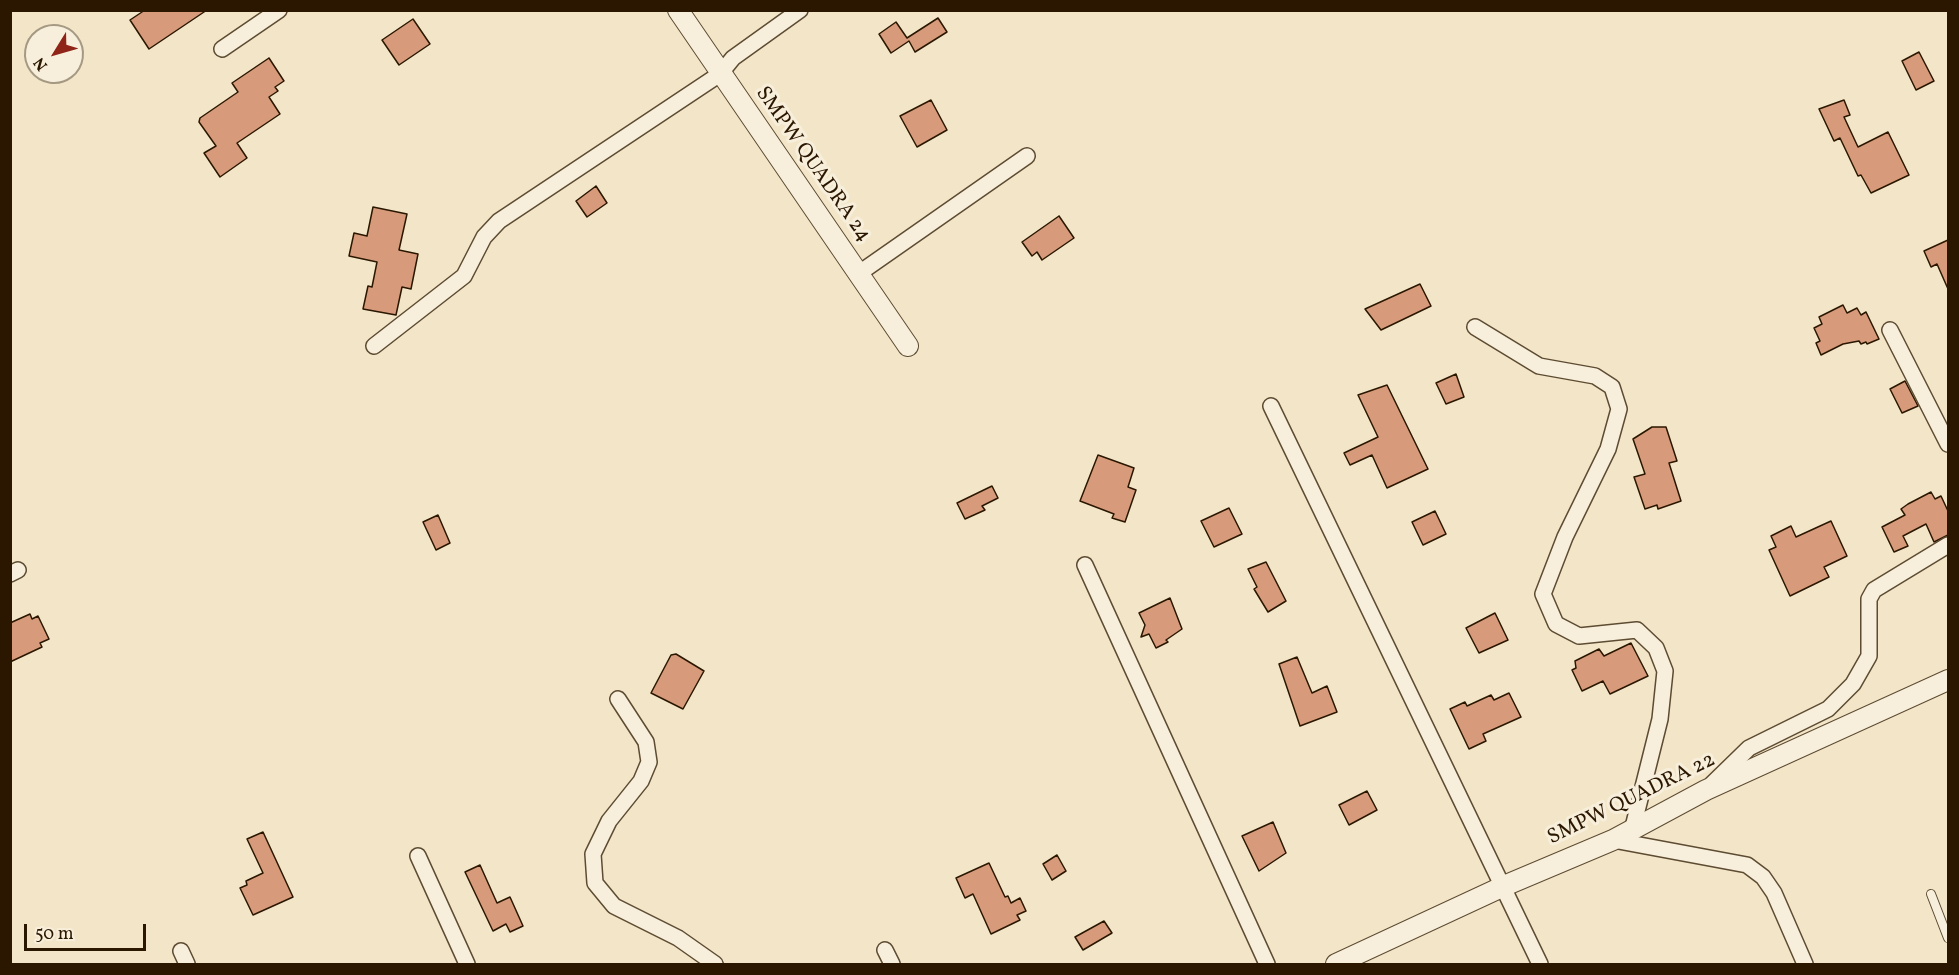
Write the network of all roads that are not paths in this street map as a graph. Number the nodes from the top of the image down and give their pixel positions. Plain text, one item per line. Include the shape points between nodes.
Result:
1 (279, 10) edge
2 (678, 10) edge
3 (800, 10) edge
4 (222, 49) dead end
5 (720, 74) junction
6 (1027, 156) dead end
7 (858, 274) junction
8 (1475, 327) dead end
9 (1890, 330) dead end
10 (374, 346) dead end
11 (908, 346) dead end
12 (1271, 406) dead end
13 (1948, 444) edge
14 (1948, 545) edge
15 (1085, 565) dead end
16 (1947, 685) edge
17 (618, 699) dead end
18 (1706, 790) junction
19 (1632, 831) junction
20 (1613, 840) junction
21 (418, 856) dead end
22 (1504, 886) junction
23 (1931, 894) dead end
24 (1948, 938) edge
25 (467, 964) edge
26 (715, 964) edge
27 (1267, 964) edge
28 (1336, 964) edge
29 (1540, 964) edge
30 (1805, 964) edge

1 - 4 street
2 - 5 street, SMPW QUADRA 24
3 - 5 street via 733,58
5 - 7 street, SMPW QUADRA 24
5 - 10 street via 500,221 484,237 464,276
6 - 7 street
7 - 11 street, SMPW QUADRA 24
8 - 19 street via 1539,366 1595,376 1612,387 1619,409 1608,449 1565,537 1543,594 1556,624 1579,636 1637,630 1656,648 1665,671 1660,719
9 - 13 street
12 - 22 street
14 - 18 street via 1874,590 1869,599 1869,656 1853,684 1828,709 1749,748
15 - 27 street
16 - 18 street, SMPW QUADRA 22
17 - 26 street via 646,742 649,762 641,781 609,821 593,854 595,883 614,906 678,938
18 - 19 street, SMPW QUADRA 22
19 - 20 street, SMPW QUADRA 22
20 - 22 street, SMPW QUADRA 22
20 - 30 street via 1747,865 1763,877 1774,893
21 - 25 street
22 - 28 street, SMPW QUADRA 22
22 - 29 street
23 - 24 lane

